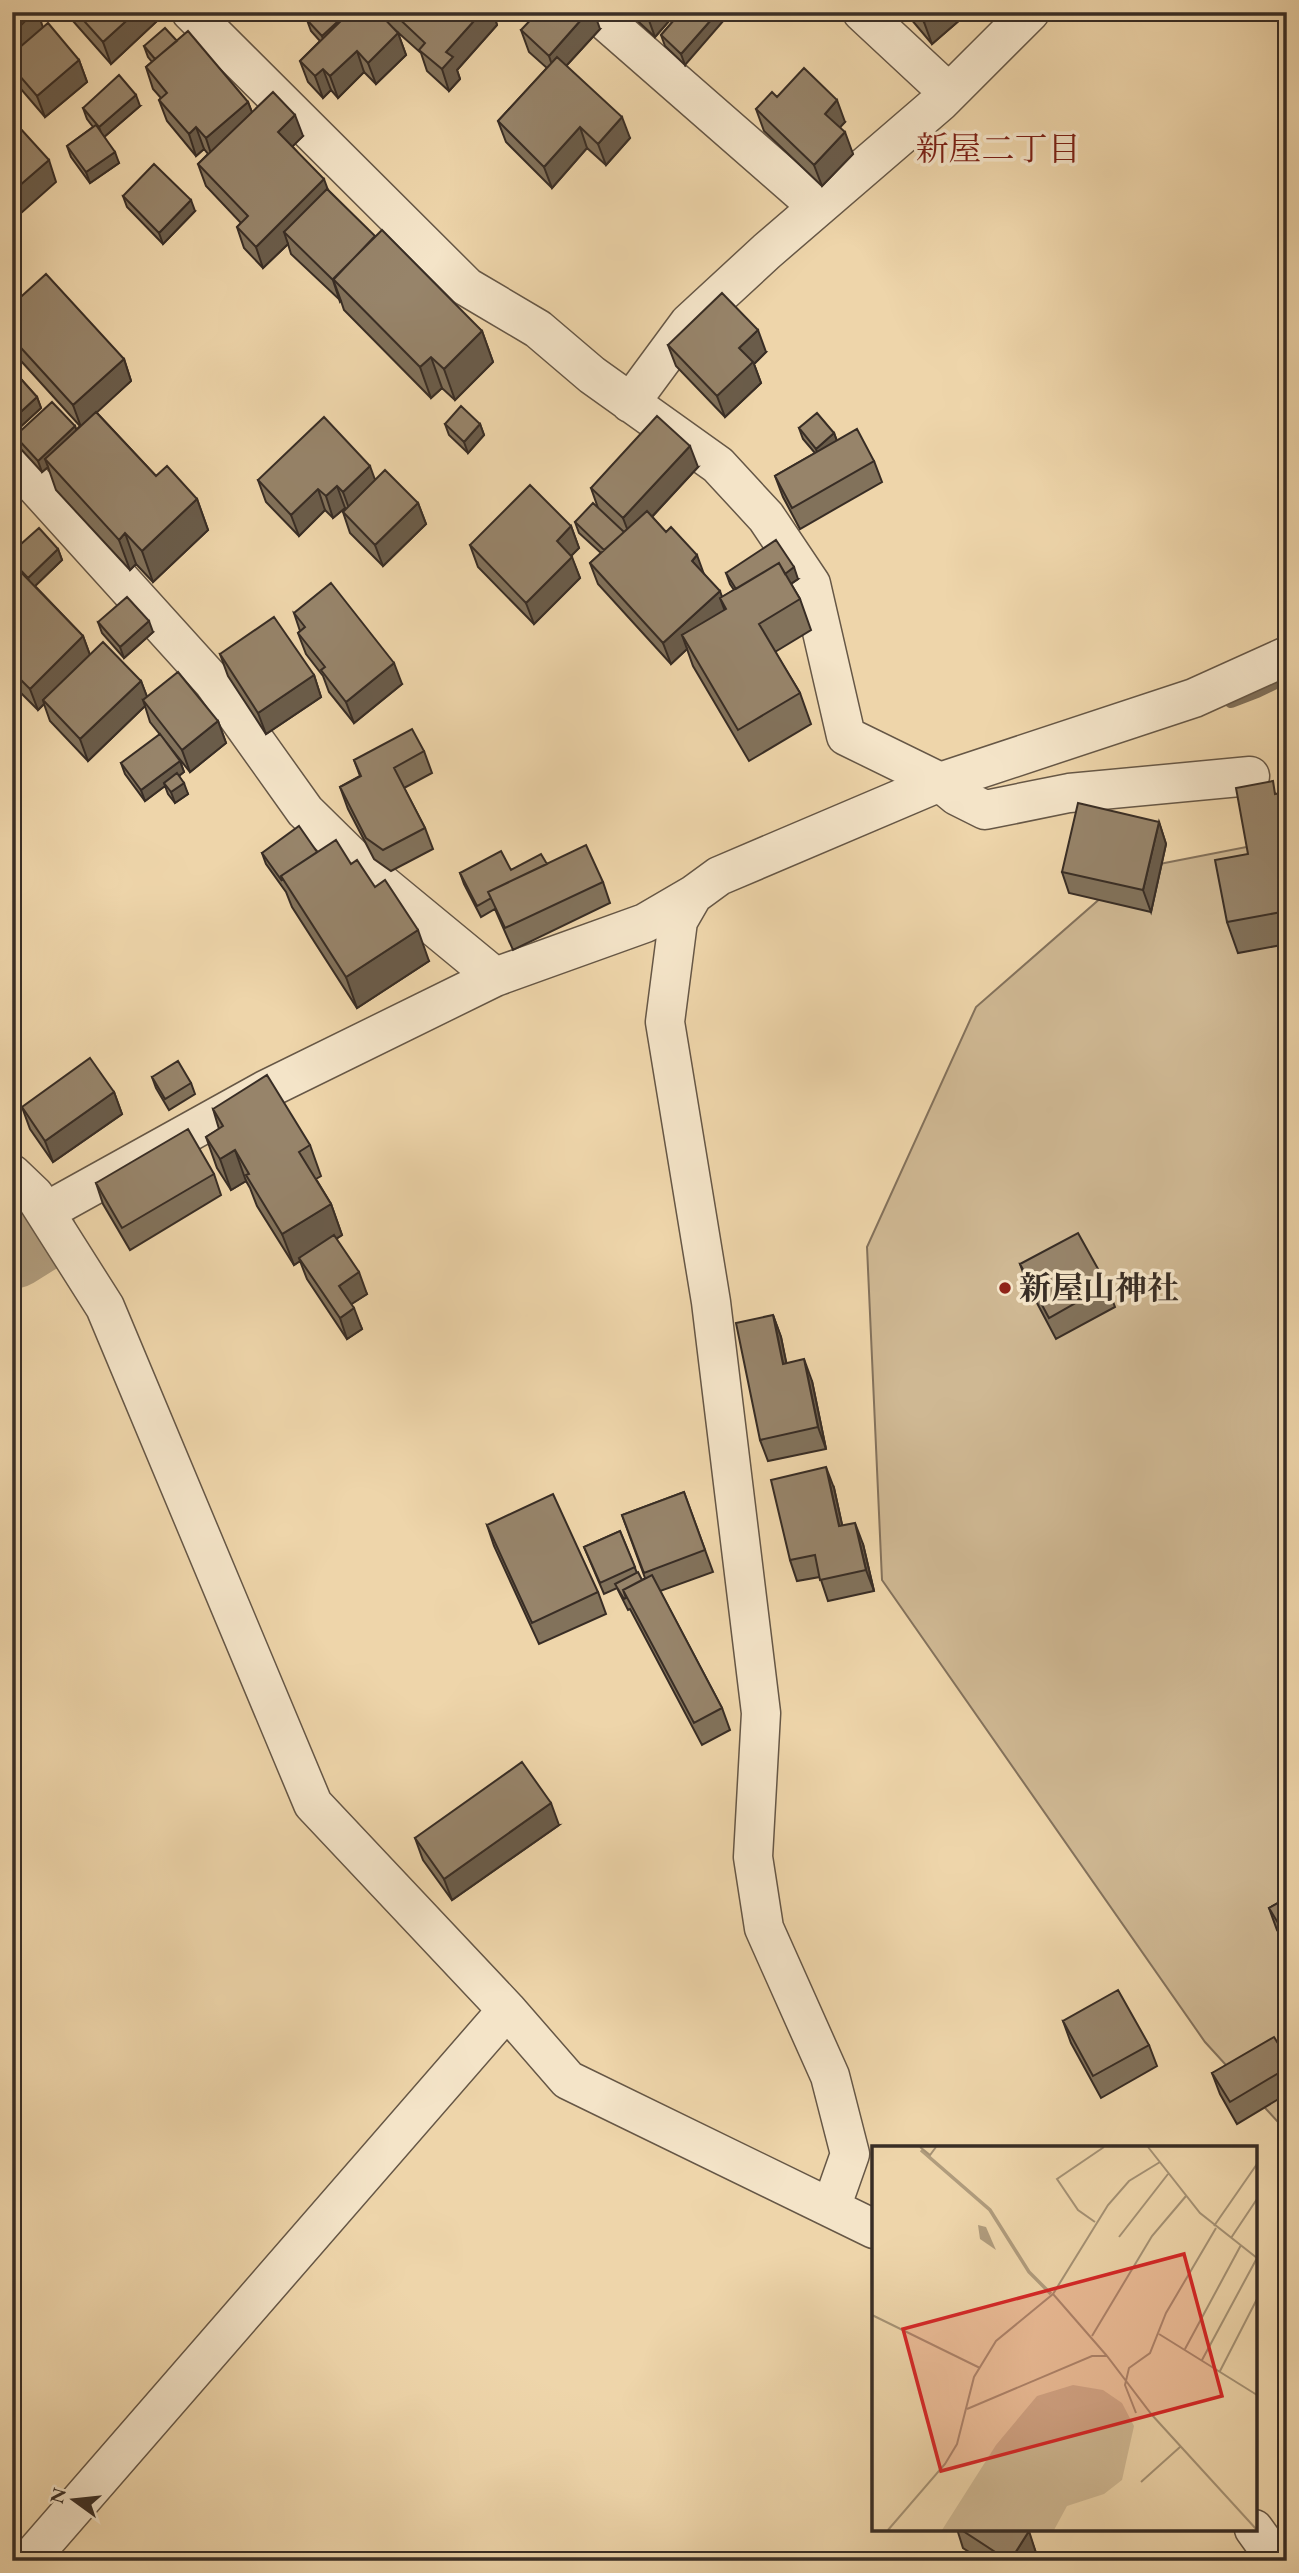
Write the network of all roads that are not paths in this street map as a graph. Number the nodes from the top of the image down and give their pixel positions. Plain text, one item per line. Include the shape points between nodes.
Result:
1 (191, 12) edge
2 (594, 12) edge
3 (862, 12) edge
4 (1030, 12) edge
5 (949, 93) junction
6 (818, 206) junction
7 (630, 403) junction
8 (12, 460) edge
9 (1287, 656) edge
10 (1250, 776) dead end
11 (940, 782) junction
12 (693, 895) junction
13 (495, 977) junction
14 (12, 1174) edge
15 (45, 1212) junction
16 (507, 2010) junction
17 (831, 2208) junction
18 (872, 2228) edge
19 (1255, 2531) edge
20 (28, 2561) edge
21 (1277, 2561) edge

1 - 7 street via 467,287 538,329
2 - 6 street
3 - 5 street
4 - 5 street
5 - 6 street
6 - 7 street via 689,323
7 - 11 street via 718,465 766,517 811,584 846,736
8 - 13 street via 213,682 305,811 364,869
9 - 11 street via 1194,698
10 - 11 street via 1069,793 985,810
11 - 12 street via 719,876
12 - 13 street via 645,923
12 - 17 street via 678,921 665,1022 711,1302 761,1713 753,1857 764,1928 830,2076 850,2154
13 - 15 street via 264,1090
14 - 15 street
15 - 16 street via 106,1307 313,1804
16 - 17 street via 568,2080
16 - 20 street
17 - 18 street
19 - 21 street

